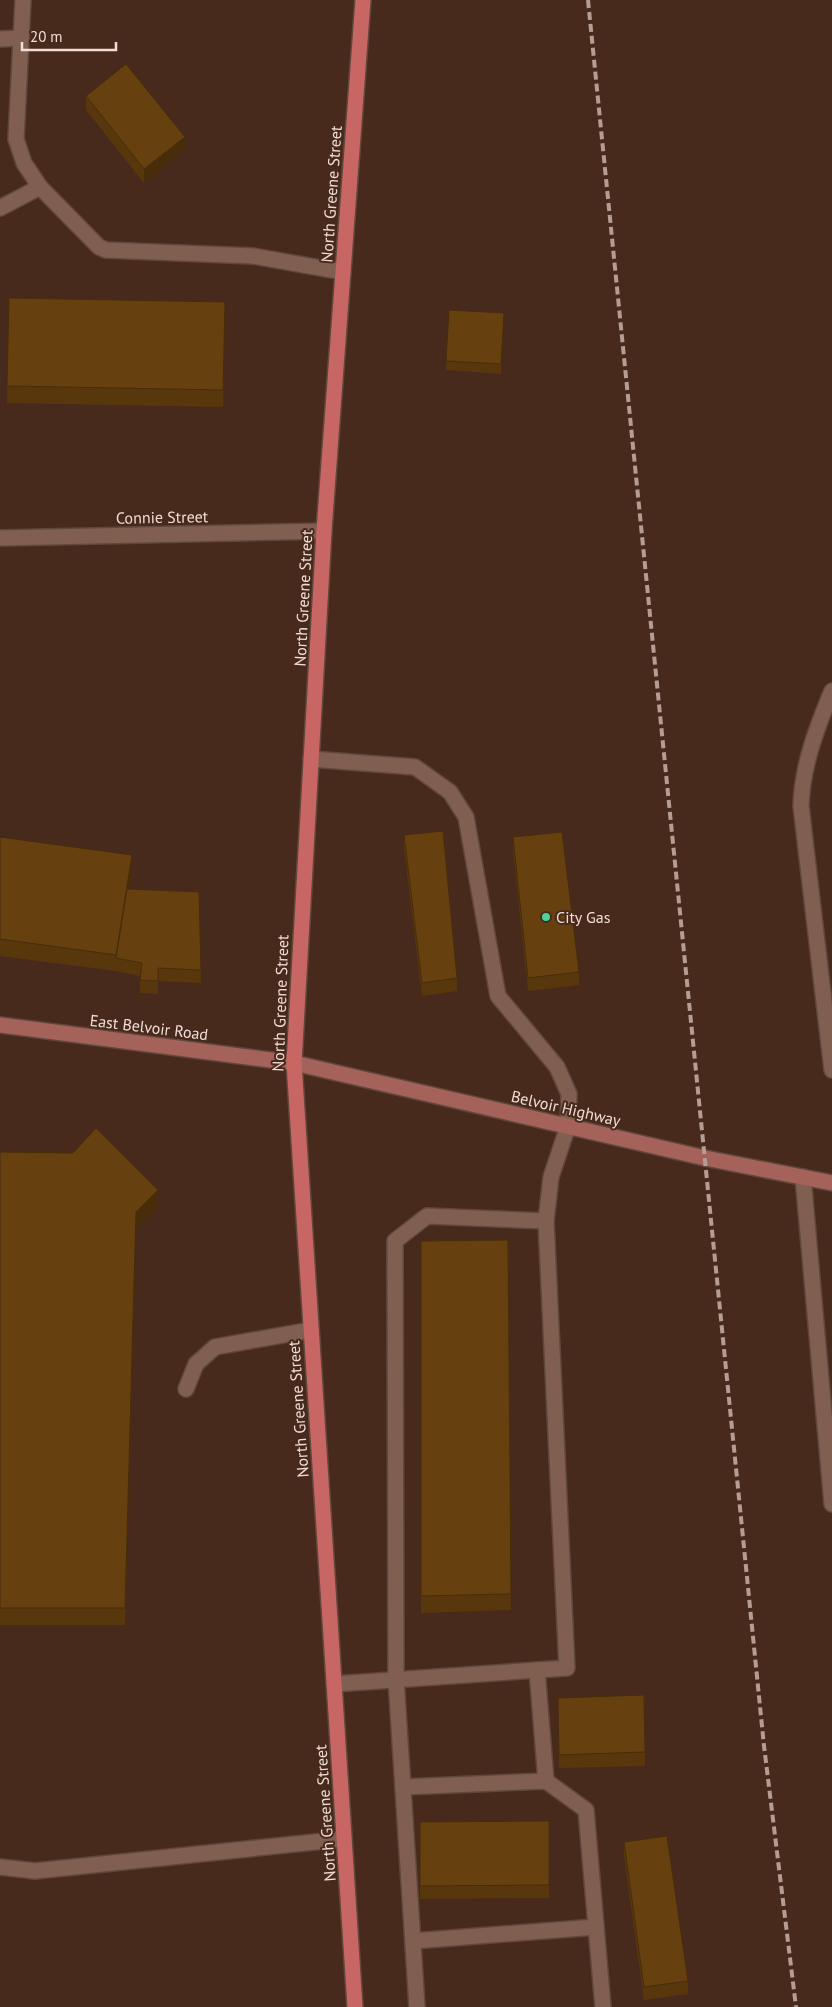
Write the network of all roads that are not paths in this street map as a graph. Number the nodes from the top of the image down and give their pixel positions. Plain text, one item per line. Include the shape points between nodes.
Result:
1 (23, 0) edge
2 (363, 0) edge
3 (0, 38) edge
4 (21, 38) junction
5 (40, 187) junction
6 (0, 208) edge
7 (343, 272) junction
8 (324, 531) junction
9 (0, 538) edge
10 (832, 691) edge
11 (311, 758) junction
12 (0, 1025) edge
13 (294, 1063) junction
14 (832, 1070) edge
15 (568, 1126) junction
16 (803, 1177) junction
17 (832, 1183) edge
18 (546, 1220) junction
19 (311, 1330) junction
20 (186, 1389) dead end
21 (832, 1504) edge
22 (537, 1670) junction
23 (396, 1679) junction
24 (334, 1684) junction
25 (546, 1781) junction
26 (403, 1787) junction
27 (344, 1839) junction
28 (0, 1867) edge
29 (596, 1927) junction
30 (413, 1941) junction
31 (355, 2007) edge
32 (417, 2007) edge
33 (603, 2007) edge

1 - 4 lane
2 - 7 main road, North Greene Street
3 - 4 lane
4 - 5 lane via 16,139 24,163
5 - 6 lane
5 - 7 lane via 99,247 106,250 253,256
7 - 8 main road, North Greene Street
8 - 9 lane, Connie Street
8 - 11 main road, North Greene Street
10 - 14 lane via 816,729 801,791 801,806
11 - 13 main road, North Greene Street
11 - 15 lane via 416,767 450,792 466,817 498,996 557,1067 569,1094
12 - 13 street, East Belvoir Road
13 - 15 street, Belvoir Highway
13 - 19 main road, North Greene Street
15 - 16 street, Belvoir Highway
15 - 18 lane via 551,1177
16 - 17 street, Belvoir Highway
16 - 21 lane
18 - 22 lane via 566,1668
18 - 23 lane via 427,1216 395,1241
19 - 20 lane via 215,1347 196,1364
19 - 24 main road, North Greene Street
22 - 23 lane
22 - 25 lane
23 - 24 lane
23 - 26 lane
24 - 27 main road, North Greene Street
25 - 26 lane
25 - 29 lane via 586,1810
26 - 30 lane
27 - 28 lane via 35,1871
27 - 31 main road, North Greene Street
29 - 30 lane
29 - 33 lane
30 - 32 lane

